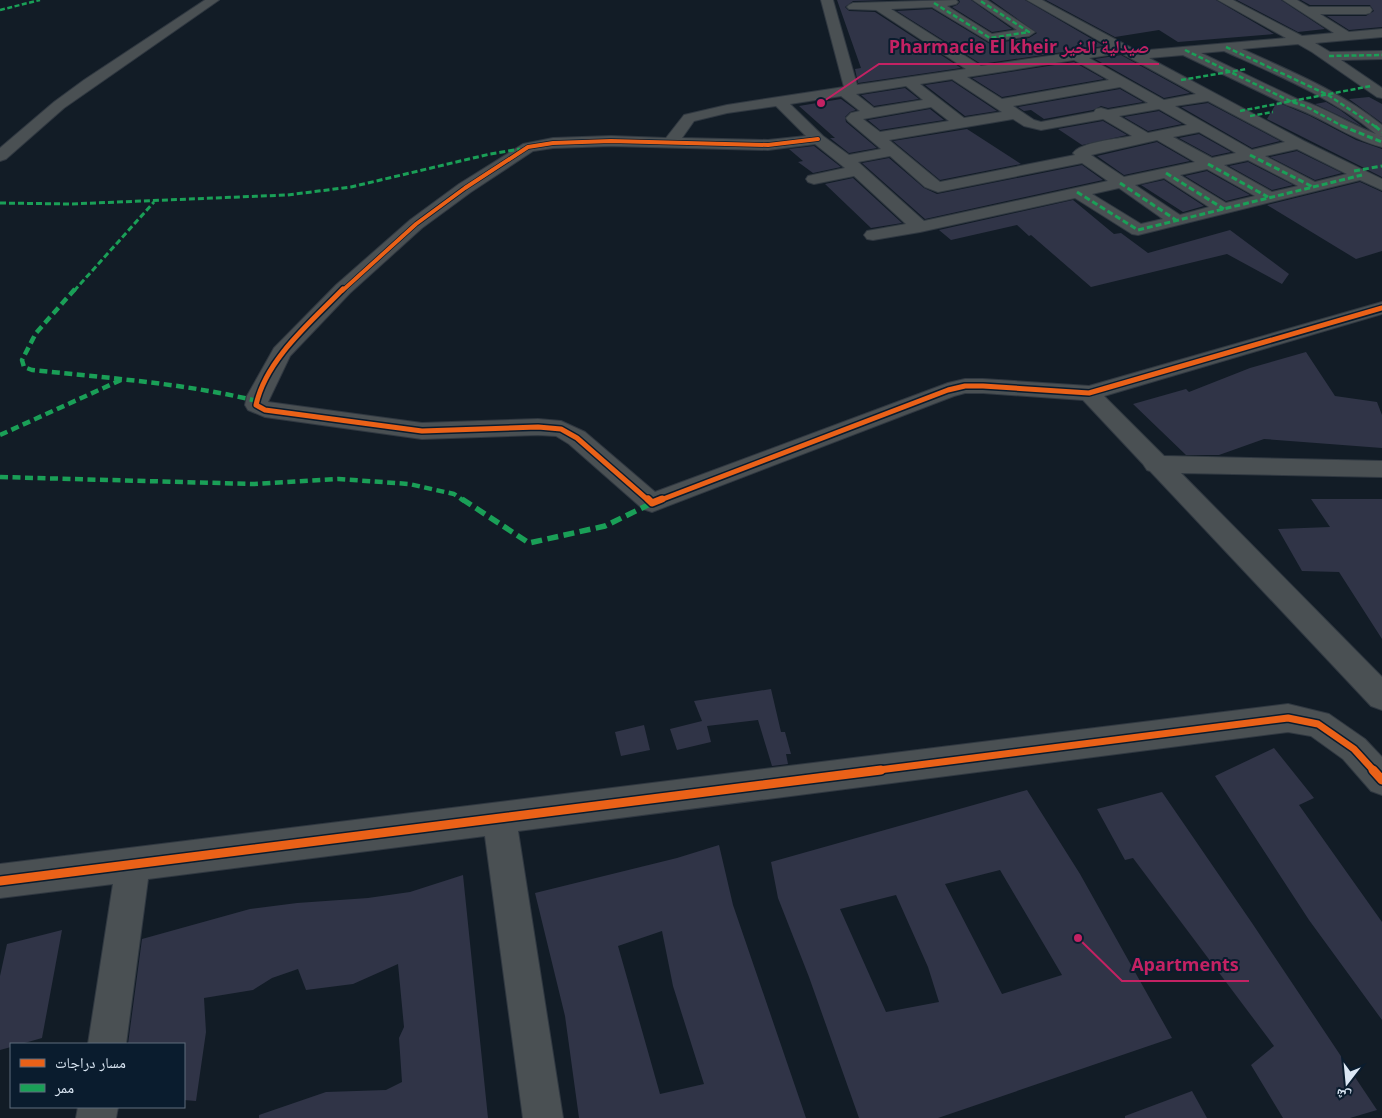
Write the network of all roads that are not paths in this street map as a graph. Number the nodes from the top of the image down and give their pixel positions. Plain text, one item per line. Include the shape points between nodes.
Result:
1 (213, 0) edge
2 (827, 0) edge
3 (1033, 0) edge
4 (1286, 0) edge
5 (1353, 0) edge
6 (972, 1) edge
7 (934, 3) junction
8 (1229, 3) edge
9 (1252, 4) dead end
10 (878, 6) junction
11 (853, 7) dead end
12 (1307, 11) junction
13 (1382, 33) edge
14 (1347, 36) junction
15 (1298, 40) junction
16 (1226, 47) junction
17 (1184, 50) junction
18 (1129, 52) junction
19 (1382, 55) edge
20 (1076, 56) junction
21 (1329, 56) junction
22 (1039, 62) junction
23 (999, 68) junction
24 (1247, 69) dead end
25 (978, 71) junction
26 (1055, 71) dead end
27 (1230, 71) junction
28 (955, 75) junction
29 (1014, 77) dead end
30 (1181, 80) junction
31 (909, 82) junction
32 (1123, 82) junction
33 (1029, 86) dead end
34 (1378, 86) edge
35 (849, 92) junction
36 (1044, 96) junction
37 (1210, 96) junction
38 (1328, 96) junction
39 (1086, 99) junction
40 (780, 102) junction
41 (934, 102) junction
42 (1000, 104) junction
43 (1299, 104) junction
44 (1163, 105) junction
45 (871, 113) junction
46 (1017, 114) junction
47 (1245, 114) junction
48 (1107, 115) junction
49 (961, 123) junction
50 (1202, 127) junction
51 (1382, 132) edge
52 (878, 137) junction
53 (1153, 137) junction
54 (818, 139) junction
55 (670, 142) junction
56 (1382, 142) edge
57 (1299, 144) junction
58 (893, 151) junction
59 (1250, 155) junction
60 (0, 156) edge
61 (1085, 158) junction
62 (1208, 164) junction
63 (852, 165) junction
64 (1382, 166) edge
65 (1166, 172) junction
66 (1358, 173) junction
67 (814, 179) dead end
68 (1120, 182) junction
69 (1382, 185) edge
70 (1313, 187) junction
71 (1077, 192) junction
72 (1268, 197) junction
73 (1224, 208) junction
74 (1176, 220) junction
75 (920, 227) junction
76 (873, 235) dead end
77 (1382, 308) edge
78 (1089, 393) junction
79 (1155, 464) junction
80 (1382, 469) edge
81 (1382, 697) edge
82 (1382, 780) edge
83 (499, 818) junction
84 (133, 864) junction
85 (0, 881) edge
86 (107, 1043) edge
87 (543, 1118) edge

1 - 60 street via 89,83
2 - 35 street
3 - 18 street
4 - 12 street
5 - 12 street via 1372,10
6 - 7 street
6 - 7 street via 1028,32 990,38
7 - 10 street
8 - 9 street
8 - 15 street
10 - 11 street
10 - 25 street
12 - 14 street
13 - 14 street
14 - 15 street
15 - 16 street
15 - 21 street
16 - 17 street
16 - 38 street
17 - 18 street
17 - 27 street
18 - 20 street
18 - 30 street
19 - 21 street
20 - 22 street
20 - 32 street
21 - 34 street
22 - 23 street
22 - 26 street
23 - 25 street
23 - 29 street
24 - 27 street
25 - 28 street
27 - 30 street
27 - 43 street
28 - 31 street
28 - 42 street
30 - 37 street
31 - 35 street
31 - 41 street
32 - 39 street
32 - 44 street
33 - 36 street
34 - 38 street
35 - 40 street
35 - 45 street
36 - 39 street via 1069,86
36 - 42 street
37 - 44 street
37 - 47 street
38 - 43 street
38 - 51 street
39 - 48 street
40 - 54 street
40 - 55 street via 689,118
41 - 45 street
41 - 49 street
42 - 46 street
43 - 47 street
43 - 56 street
44 - 48 street
44 - 50 street
45 - 52 street via 853,118
46 - 48 street via 1029,123 1041,126
46 - 49 street
47 - 57 street
48 - 53 street
49 - 52 street
50 - 53 street
50 - 59 street
52 - 58 street
53 - 61 street via 1090,148 1081,153
53 - 62 street
54 - 55 street via 768,145
54 - 63 street
55 - 78 street via 553,143 528,148 465,188 416,224 343,289 280,353 256,405 265,410 422,431 561,429 577,438 652,503 948,390 983,386
57 - 59 street
57 - 66 street
58 - 61 street via 931,184 941,187
58 - 63 street
59 - 62 street
59 - 70 street
61 - 68 street
62 - 65 street
62 - 72 street
63 - 67 street
63 - 75 street
64 - 66 street
65 - 68 street
65 - 73 street
66 - 69 street
66 - 70 street
68 - 71 street
68 - 74 street
70 - 72 street
71 - 74 street via 1138,230
71 - 75 street
72 - 73 street
73 - 74 street
75 - 76 street
77 - 78 street
78 - 79 street
79 - 80 street
79 - 81 street
82 - 83 street via 1354,749 1318,724 1288,718
83 - 84 street
83 - 87 street
84 - 85 street
84 - 86 street

